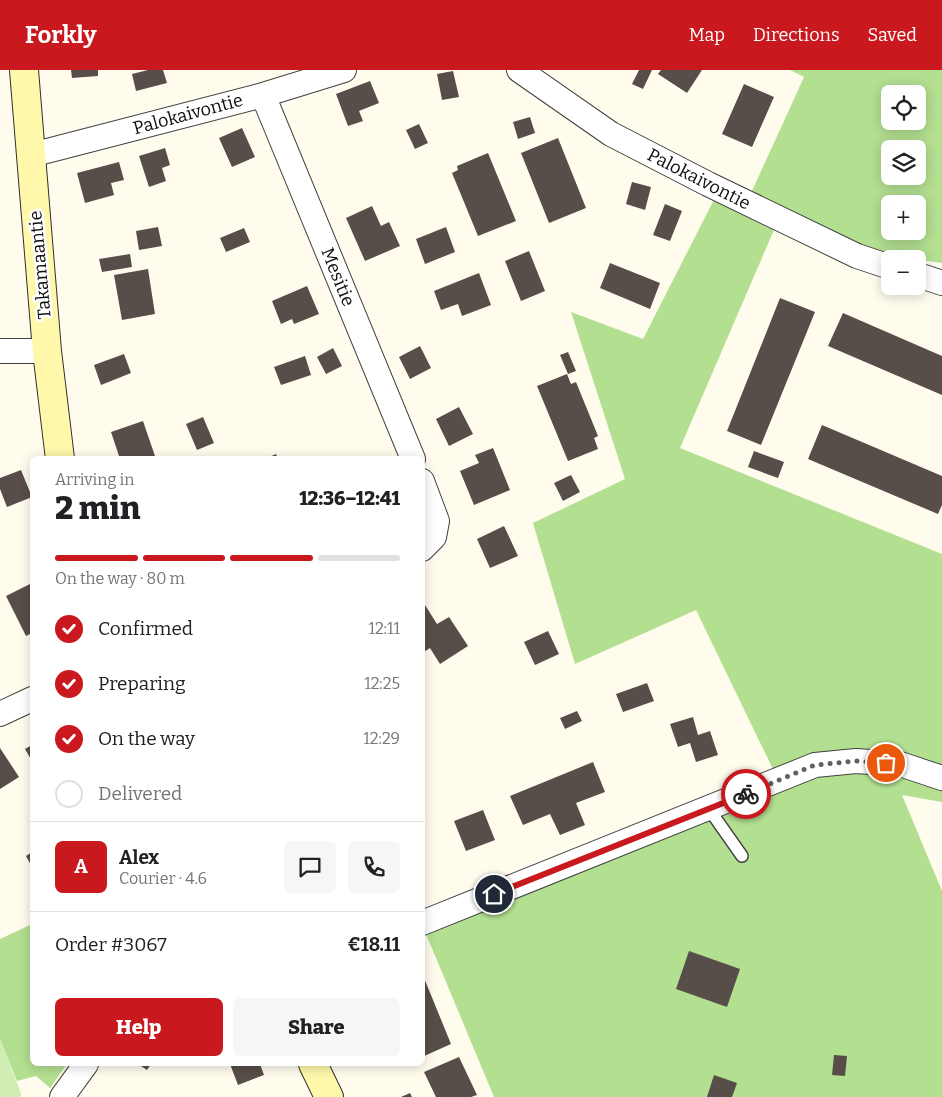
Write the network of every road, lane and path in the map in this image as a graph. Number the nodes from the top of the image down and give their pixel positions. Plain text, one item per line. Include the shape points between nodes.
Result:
1 (24, 70) edge
2 (344, 70) edge
3 (519, 70) edge
4 (263, 95) junction
5 (31, 153) junction
6 (881, 264) edge
7 (926, 278) edge
8 (942, 283) edge
9 (0, 351) edge
10 (47, 351) junction
11 (60, 456) edge
12 (412, 456) edge
13 (425, 489) edge
14 (425, 546) edge
15 (30, 700) edge
16 (0, 714) edge
17 (942, 778) edge
18 (709, 809) junction
19 (742, 856) dead end
20 (425, 922) edge
21 (85, 1066) edge
22 (314, 1066) edge
23 (62, 1097) edge
24 (329, 1097) edge

1 - 5 street, Takamaantie
2 - 4 street, Palokaivontie
3 - 6 street, Palokaivontie via 611,134 857,256
4 - 5 street, Palokaivontie
4 - 12 street, Mesitie
5 - 10 street, Takamaantie
7 - 8 street
9 - 10 street
10 - 11 street, Takamaantie
13 - 14 street via 437,521 434,537
15 - 16 street
17 - 18 street via 900,764 856,761 815,765
18 - 19 lane
18 - 20 street
21 - 23 street
22 - 24 street

